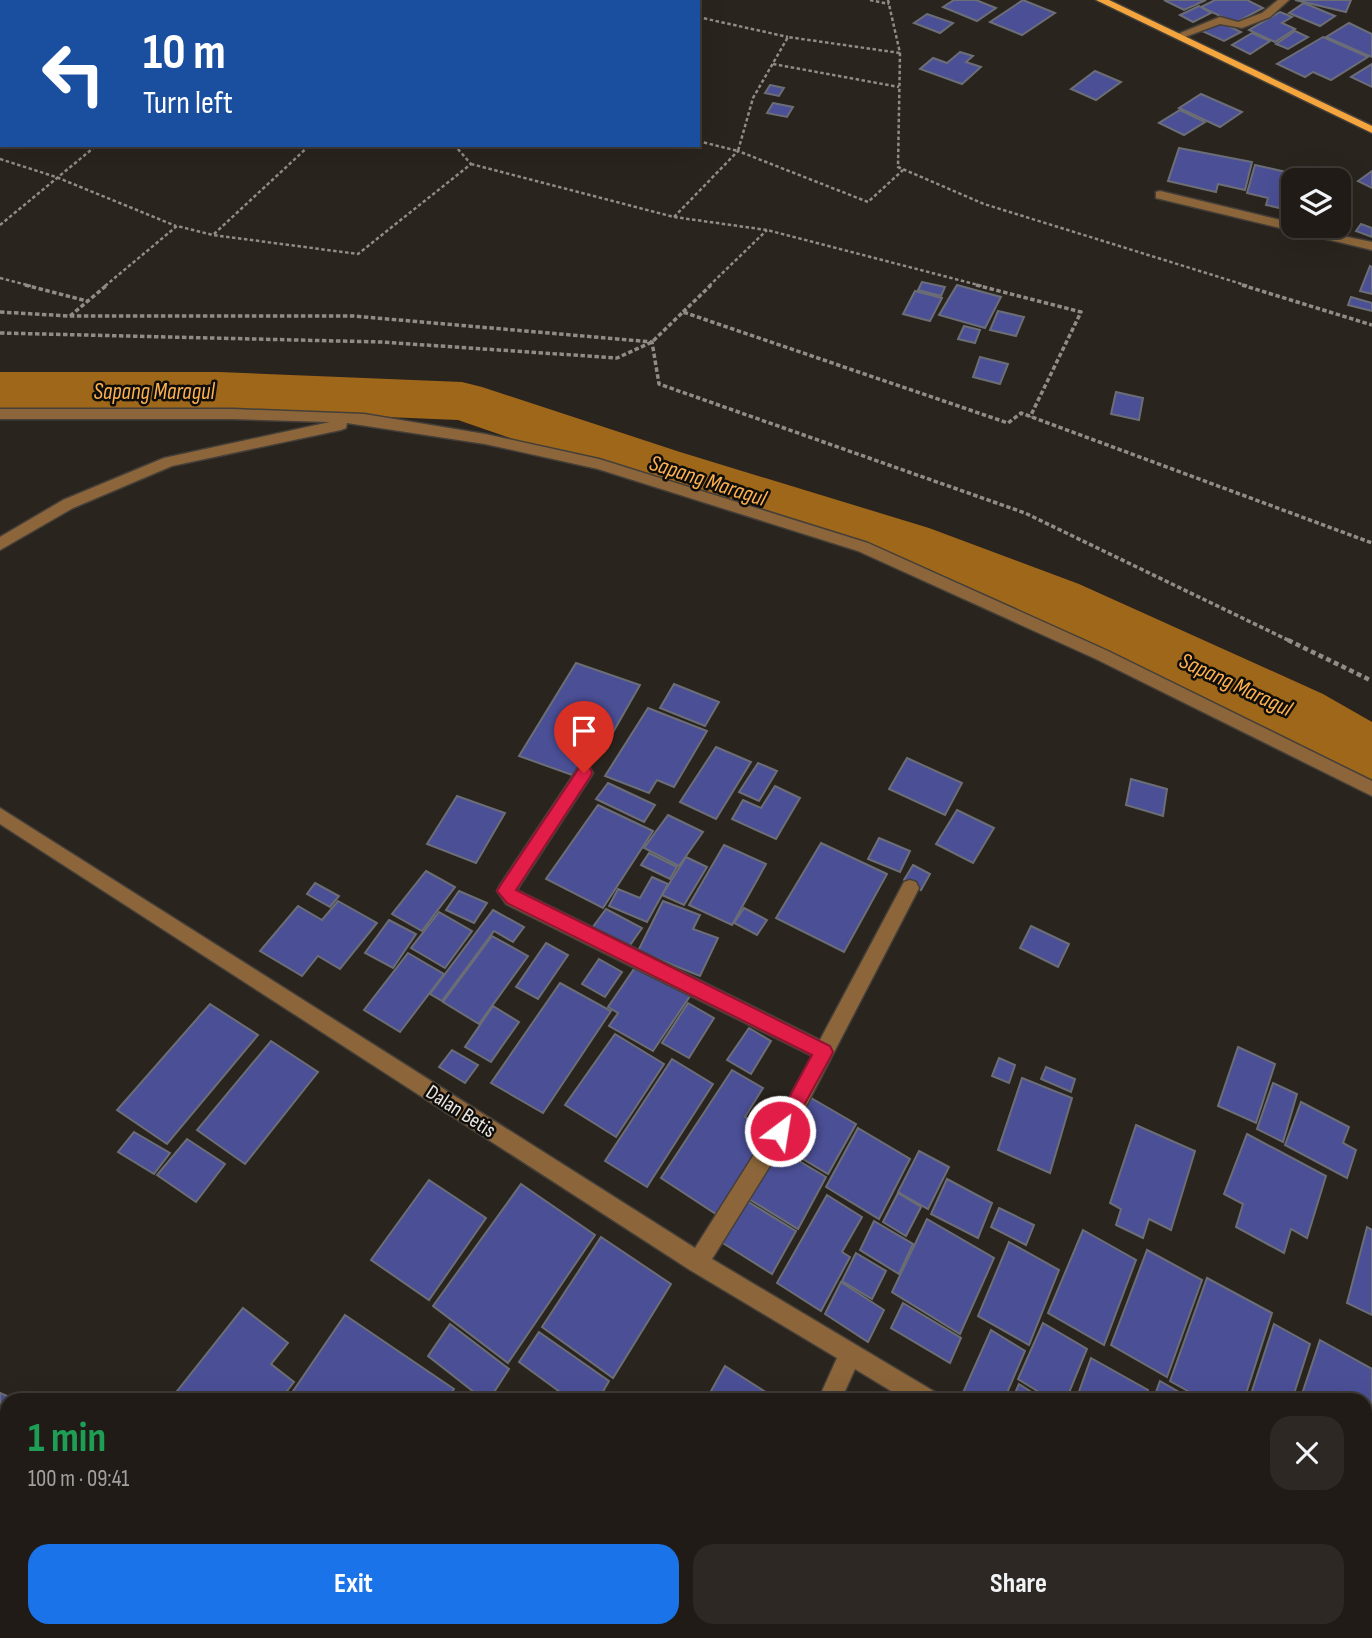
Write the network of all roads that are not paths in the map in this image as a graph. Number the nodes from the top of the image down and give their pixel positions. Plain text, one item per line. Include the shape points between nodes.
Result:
1 (1101, 0) edge
2 (1284, 0) edge
3 (1178, 36) junction
4 (1372, 130) edge
5 (1160, 195) dead end
6 (1372, 246) edge
7 (0, 414) edge
8 (364, 419) junction
9 (0, 544) edge
10 (584, 773) dead end
11 (1372, 789) edge
12 (0, 815) edge
13 (909, 888) dead end
14 (824, 1052) junction
15 (698, 1262) junction
16 (851, 1353) junction
17 (832, 1393) edge
18 (916, 1393) edge

1 - 3 main road
2 - 3 street via 1266,15 1238,26 1220,20
3 - 4 main road
5 - 6 street
7 - 8 street
8 - 9 street via 169,462 68,503
8 - 11 street via 599,464 863,547 1102,655
10 - 14 street via 506,891 512,898
12 - 15 street, Dalan Betis
13 - 14 street
14 - 15 street via 794,1109
15 - 16 street, Dalan Betis
16 - 17 street
16 - 18 street, Dalan Betis

